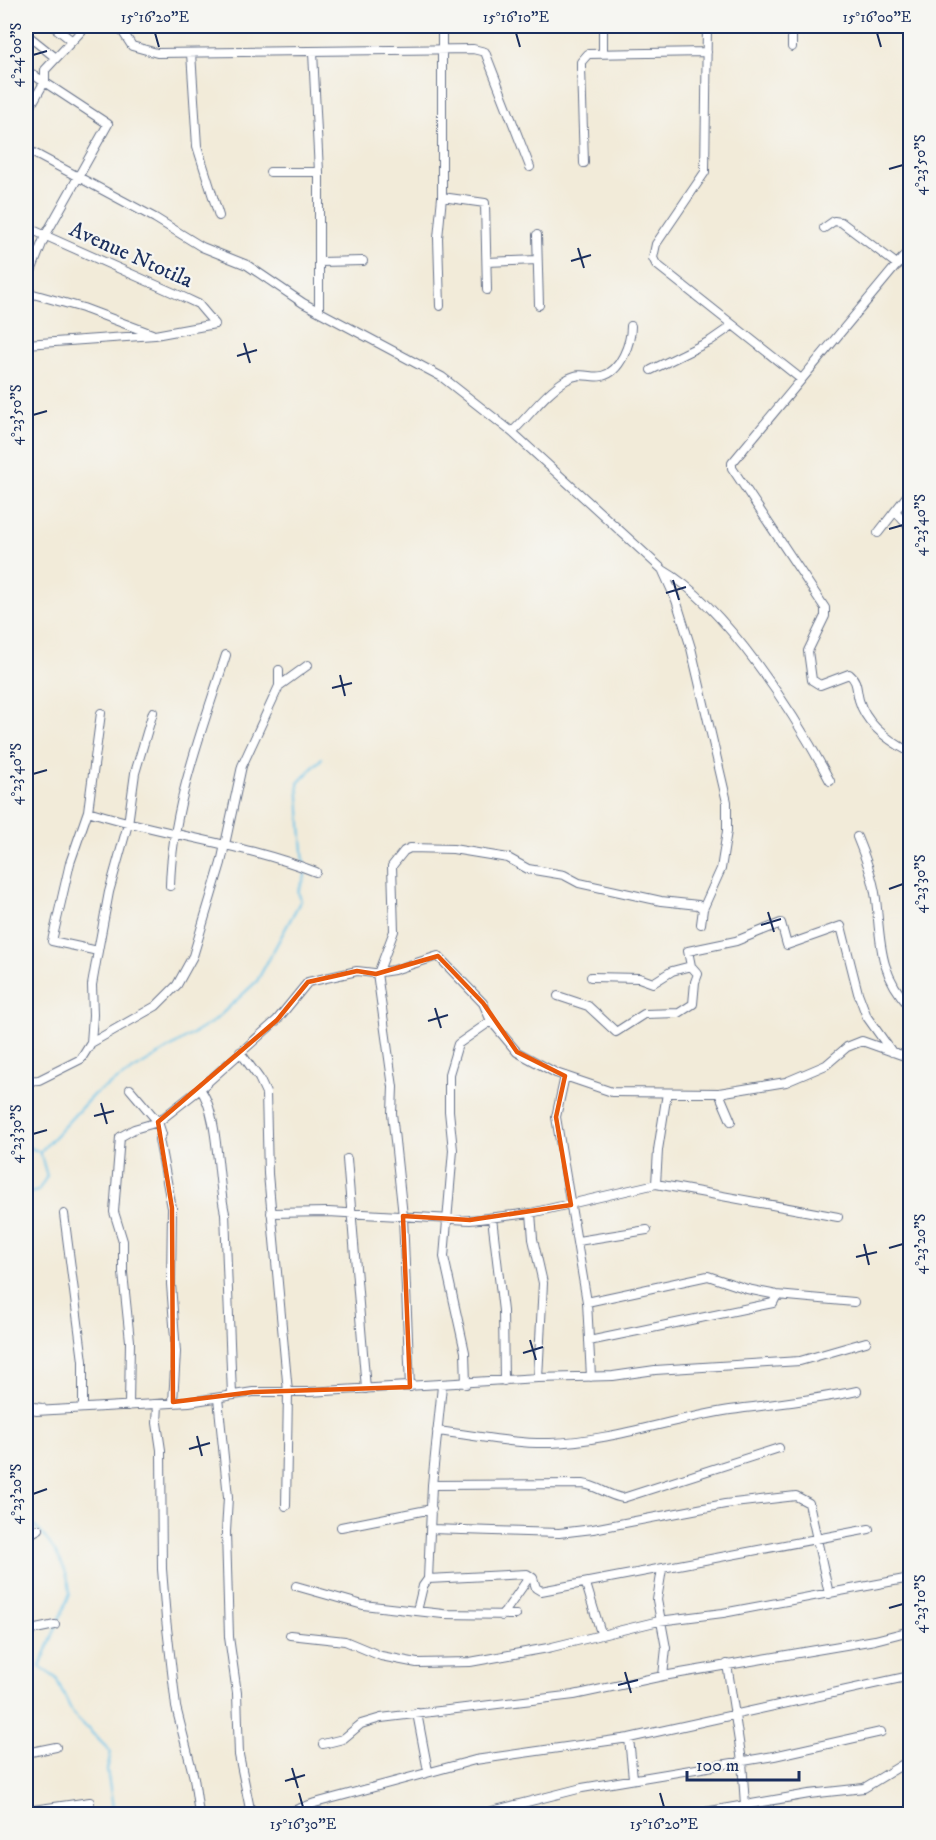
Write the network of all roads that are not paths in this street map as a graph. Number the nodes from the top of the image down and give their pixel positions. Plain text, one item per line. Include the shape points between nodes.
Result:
1 (53, 26) edge
2 (86, 26) edge
3 (118, 26) edge
4 (442, 26) edge
5 (603, 26) edge
6 (707, 26) edge
7 (792, 26) edge
8 (26, 34) edge
9 (71, 40) junction
10 (792, 47) dead end
11 (442, 51) junction
12 (313, 52) junction
13 (603, 52) junction
14 (707, 52) junction
15 (191, 53) junction
16 (56, 58) junction
17 (26, 70) edge
18 (45, 81) junction
19 (26, 114) edge
20 (26, 149) edge
21 (584, 163) dead end
22 (530, 166) dead end
23 (270, 172) dead end
24 (319, 172) junction
25 (78, 177) junction
26 (442, 197) junction
27 (219, 216) dead end
28 (26, 227) edge
29 (824, 228) dead end
30 (537, 235) dead end
31 (45, 236) junction
32 (910, 249) edge
33 (537, 260) junction
34 (363, 261) dead end
35 (320, 262) junction
36 (487, 262) junction
37 (898, 265) junction
38 (26, 284) edge
39 (487, 290) dead end
40 (26, 292) edge
41 (539, 305) dead end
42 (440, 306) dead end
43 (320, 311) junction
44 (733, 324) junction
45 (631, 326) dead end
46 (155, 335) junction
47 (26, 344) edge
48 (651, 370) dead end
49 (801, 380) junction
50 (512, 432) junction
51 (910, 492) edge
52 (895, 511) junction
53 (910, 528) edge
54 (878, 533) dead end
55 (663, 570) junction
56 (226, 656) dead end
57 (308, 665) dead end
58 (279, 670) dead end
59 (279, 686) junction
60 (153, 712) dead end
61 (101, 713) dead end
62 (910, 752) edge
63 (830, 781) dead end
64 (88, 811) junction
65 (128, 824) junction
66 (175, 835) junction
67 (857, 837) dead end
68 (225, 846) junction
69 (316, 872) dead end
70 (170, 886) dead end
71 (704, 909) junction
72 (700, 924) dead end
73 (98, 951) junction
74 (692, 966) junction
75 (378, 972) junction
76 (591, 977) dead end
77 (558, 996) dead end
78 (910, 1007) edge
79 (491, 1021) junction
80 (91, 1043) junction
81 (240, 1052) junction
82 (892, 1052) junction
83 (910, 1058) edge
84 (565, 1076) junction
85 (26, 1081) edge
86 (130, 1089) dead end
87 (200, 1089) junction
88 (719, 1093) junction
89 (668, 1094) junction
90 (731, 1121) dead end
91 (158, 1122) junction
92 (348, 1159) dead end
93 (656, 1184) junction
94 (570, 1205) junction
95 (271, 1213) junction
96 (531, 1213) junction
97 (64, 1214) dead end
98 (352, 1214) junction
99 (403, 1216) junction
100 (838, 1217) dead end
101 (492, 1218) junction
102 (448, 1219) junction
103 (647, 1230) dead end
104 (578, 1241) junction
105 (777, 1295) junction
106 (587, 1302) junction
107 (854, 1302) dead end
108 (589, 1341) junction
109 (866, 1342) dead end
110 (591, 1377) junction
111 (538, 1378) junction
112 (504, 1381) junction
113 (466, 1384) junction
114 (442, 1386) junction
115 (410, 1387) junction
116 (366, 1389) junction
117 (857, 1391) dead end
118 (288, 1392) junction
119 (232, 1395) junction
120 (218, 1398) junction
121 (173, 1402) junction
122 (158, 1404) junction
123 (26, 1406) edge
124 (129, 1406) junction
125 (83, 1408) junction
126 (437, 1431) junction
127 (779, 1448) dead end
128 (432, 1485) junction
129 (286, 1506) dead end
130 (432, 1509) junction
131 (341, 1527) dead end
132 (39, 1529) dead end
133 (431, 1529) junction
134 (869, 1529) dead end
135 (26, 1536) edge
136 (816, 1539) junction
137 (662, 1569) junction
138 (530, 1576) junction
139 (910, 1578) edge
140 (428, 1579) junction
141 (586, 1584) junction
142 (296, 1586) dead end
143 (829, 1594) junction
144 (417, 1611) junction
145 (516, 1615) dead end
146 (502, 1616) junction
147 (659, 1621) junction
148 (56, 1625) dead end
149 (26, 1631) edge
150 (910, 1631) edge
151 (601, 1633) junction
152 (290, 1635) dead end
153 (727, 1664) junction
154 (663, 1676) junction
155 (910, 1676) edge
156 (417, 1713) junction
157 (735, 1714) junction
158 (881, 1732) dead end
159 (629, 1738) junction
160 (323, 1744) dead end
161 (56, 1747) dead end
162 (26, 1753) edge
163 (910, 1760) edge
164 (742, 1761) junction
165 (428, 1771) junction
166 (633, 1778) junction
167 (90, 1802) dead end
168 (745, 1805) junction
169 (26, 1811) edge
170 (500, 1812) edge
171 (199, 1815) edge
172 (251, 1815) edge
173 (284, 1815) edge
174 (480, 1815) edge
175 (693, 1815) edge

1 - 9 street
2 - 9 street
3 - 15 street via 132,46 141,50
4 - 11 street
5 - 13 street
6 - 14 street
7 - 10 street
8 - 16 street
9 - 16 street
11 - 12 street
11 - 22 street via 485,52
11 - 26 street
12 - 15 street
12 - 24 street
13 - 14 street
13 - 21 street via 588,54 581,62
14 - 44 street via 705,172 656,244 652,258
15 - 27 street via 196,146
16 - 18 street via 45,70
17 - 18 street
18 - 19 street
18 - 25 street via 108,124
20 - 25 street
23 - 24 street
24 - 35 street
25 - 31 street
25 - 43 street via 202,247 247,265
26 - 36 street via 484,203
26 - 42 street via 438,238
28 - 31 street, Avenue Ntotila
29 - 37 street via 834,221 841,222
30 - 33 street
31 - 38 street
31 - 46 street, Avenue Ntotila via 198,304 215,324
32 - 37 street
33 - 36 street
33 - 41 street
34 - 35 street
35 - 43 street
36 - 39 street
37 - 49 street
40 - 46 street
43 - 50 street via 442,377
44 - 48 street via 710,341
44 - 49 street
45 - 50 street via 626,350 609,372 565,380
46 - 47 street
49 - 62 street via 734,458 732,468 825,608 808,651 812,680 820,685 849,674 856,683 861,707 880,734
50 - 55 street
51 - 52 street
52 - 53 street
52 - 54 street
55 - 63 street via 690,588 742,646 797,721
55 - 71 street via 688,638 727,802 721,870
56 - 66 street via 187,779
57 - 59 street
58 - 59 street
59 - 68 street via 242,766
60 - 65 street via 135,773
61 - 64 street
64 - 65 street
64 - 73 street via 70,863 52,941
65 - 66 street
65 - 73 street via 109,891
66 - 68 street
66 - 70 street
67 - 78 street via 873,886 884,966
68 - 69 street
68 - 80 street via 203,930 177,984 150,1010
71 - 72 street
71 - 75 street via 698,904 662,901 579,883 508,858 453,849 410,848 392,866 394,931
73 - 80 street via 92,985
74 - 76 street via 672,971 653,984 639,978
74 - 77 street via 698,974 693,1004 679,1013 645,1014 616,1032 588,1006
74 - 82 street via 688,951 736,941 781,923 788,945 841,926 867,1017
75 - 79 street via 438,956 483,1003
75 - 81 street via 357,971 313,979 278,1020
75 - 99 street via 393,1087 392,1113
79 - 84 street via 517,1052
79 - 102 street via 458,1044 449,1074 453,1150
80 - 85 street via 81,1059 39,1080
81 - 87 street
81 - 95 street via 266,1093
82 - 83 street
82 - 88 street via 862,1041 846,1047 826,1065 804,1076
84 - 89 street via 612,1092
84 - 94 street via 556,1117
86 - 91 street
87 - 91 street
87 - 119 street via 210,1107 225,1213
88 - 89 street
88 - 90 street
89 - 93 street
91 - 121 street via 172,1208 171,1284 176,1352
91 - 124 street via 123,1134 120,1141 114,1212 123,1241 130,1341
92 - 98 street
93 - 94 street
93 - 100 street
94 - 96 street
94 - 104 street
95 - 98 street
95 - 118 street
96 - 101 street
96 - 111 street via 543,1282
97 - 125 street via 83,1360
98 - 99 street
98 - 116 street
99 - 102 street
99 - 115 street
101 - 102 street
101 - 112 street via 503,1311
102 - 113 street via 444,1257 465,1353
103 - 104 street
104 - 106 street
105 - 106 street via 708,1276
105 - 107 street
105 - 108 street via 773,1303
106 - 108 street
108 - 110 street
109 - 110 street via 800,1361
110 - 111 street
111 - 112 street
112 - 113 street
113 - 114 street
114 - 115 street
114 - 126 street
115 - 116 street
116 - 118 street
117 - 126 street via 730,1410 573,1441 527,1442
118 - 119 street
118 - 129 street
119 - 120 street
120 - 121 street
120 - 172 street via 228,1497 229,1637 237,1693 239,1755
121 - 122 street
122 - 124 street
122 - 171 street via 166,1619 176,1707
123 - 125 street via 42,1408 36,1411
124 - 125 street
126 - 128 street
127 - 128 street via 623,1498 583,1484
128 - 130 street
130 - 131 street
130 - 133 street
132 - 135 street
133 - 136 street via 559,1533 796,1496 809,1503
133 - 140 street
134 - 136 street
136 - 137 street
136 - 143 street
137 - 141 street
137 - 147 street via 657,1600
138 - 140 street
138 - 141 street via 541,1591
138 - 146 street
139 - 143 street
140 - 144 street
141 - 151 street
142 - 144 street via 363,1605
143 - 147 street
144 - 146 street
145 - 146 street
147 - 151 street
147 - 154 street via 666,1648
148 - 149 street
150 - 153 street
151 - 152 street via 548,1648 444,1664 399,1660 332,1638
153 - 154 street
153 - 157 street
154 - 156 street via 523,1703
155 - 157 street
156 - 160 street via 371,1720 343,1739
156 - 165 street
157 - 159 street
157 - 164 street
158 - 164 street
159 - 165 street via 500,1755
159 - 166 street
161 - 162 street
163 - 168 street via 864,1788
164 - 166 street
164 - 168 street
165 - 173 street
166 - 170 street
167 - 169 street
168 - 175 street
170 - 174 street

